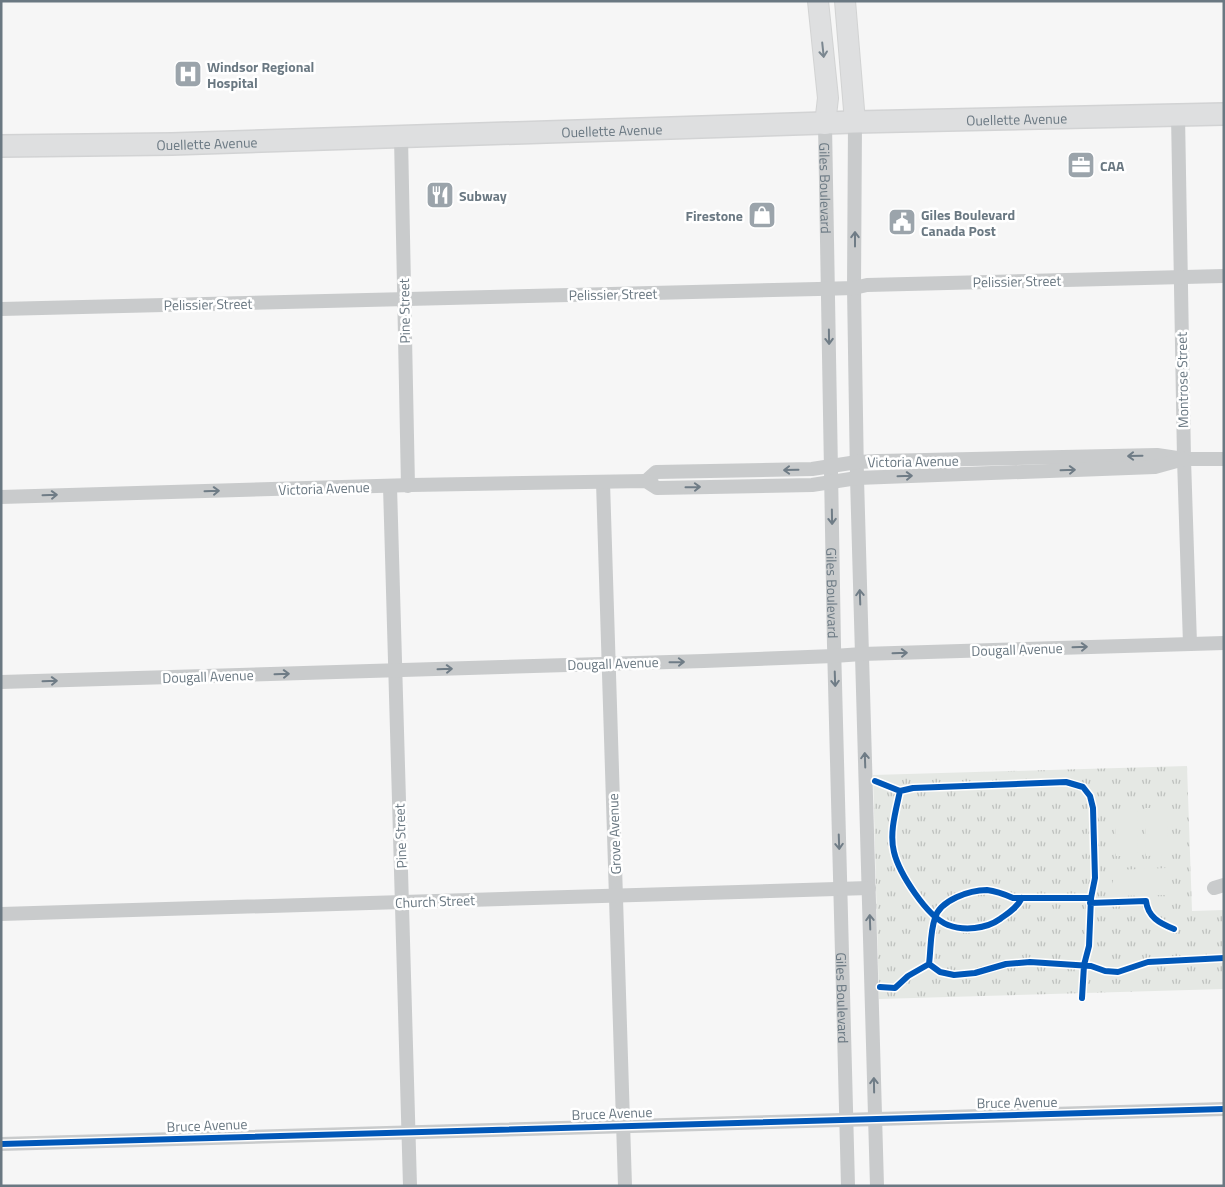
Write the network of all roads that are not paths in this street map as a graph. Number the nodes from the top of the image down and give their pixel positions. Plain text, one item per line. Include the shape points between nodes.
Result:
1 (818, 1) edge
2 (845, 1) edge
3 (1224, 114) edge
4 (1178, 115) junction
5 (855, 122) junction
6 (825, 124) junction
7 (401, 137) junction
8 (1, 146) edge
9 (1224, 276) edge
10 (1180, 277) junction
11 (828, 288) junction
12 (854, 288) junction
13 (404, 299) junction
14 (1, 309) edge
15 (1184, 459) junction
16 (1224, 459) edge
17 (857, 462) junction
18 (831, 466) junction
19 (857, 478) junction
20 (646, 481) junction
21 (603, 482) junction
22 (831, 482) junction
23 (390, 486) junction
24 (408, 486) junction
25 (1, 497) edge
26 (1224, 643) edge
27 (1190, 644) junction
28 (862, 654) junction
29 (834, 656) junction
30 (609, 663) junction
31 (395, 670) junction
32 (1, 682) edge
33 (869, 888) junction
34 (840, 889) junction
35 (616, 896) junction
36 (402, 902) junction
37 (1, 914) edge
38 (1224, 1109) edge
39 (875, 1118) junction
40 (846, 1119) junction
41 (623, 1125) junction
42 (408, 1132) junction
43 (1, 1144) edge
44 (410, 1186) edge
45 (625, 1186) edge
46 (848, 1186) edge
47 (877, 1186) edge

1 -> 6 street, Giles Boulevard via 828,98
2 - 5 street, Giles Boulevard
3 - 4 main road, Ouellette Avenue
4 - 5 main road, Ouellette Avenue
4 - 10 street, Montrose Street
5 - 6 main road, Ouellette Avenue
12 -> 5 street, Giles Boulevard
6 - 7 main road, Ouellette Avenue
6 - 11 street, Giles Boulevard
7 - 8 main road, Ouellette Avenue
7 - 13 street, Pine Street
9 - 10 street, Pelissier Street
10 - 12 street, Pelissier Street via 867,285
10 - 15 street, Montrose Street
11 - 12 street, Pelissier Street
11 - 13 street, Pelissier Street
11 -> 18 street, Giles Boulevard
12 - 17 street, Giles Boulevard
13 - 14 street, Pelissier Street
13 - 24 street, Pine Street
15 - 16 street, Victoria Avenue
15 -> 17 street, Victoria Avenue via 1157,455
19 -> 15 street, Victoria Avenue via 1155,467
15 - 27 street, Montrose Street
17 - 18 street, Victoria Avenue
17 - 19 street, Giles Boulevard
18 -> 20 street, Victoria Avenue via 656,472
18 - 22 street, Giles Boulevard
19 - 22 street, Victoria Avenue
28 -> 19 street, Giles Boulevard
20 - 21 street, Victoria Avenue
20 -> 22 street, Victoria Avenue via 657,488
21 - 24 street, Victoria Avenue
21 - 30 street, Grove Avenue
22 -> 29 street, Giles Boulevard
23 - 24 street, Victoria Avenue
25 -> 23 street, Victoria Avenue
23 - 31 street, Pine Street
26 - 27 street, Dougall Avenue
28 -> 27 street, Dougall Avenue
28 - 29 street, Dougall Avenue
33 -> 28 street, Giles Boulevard
30 -> 29 street, Dougall Avenue
29 -> 34 street, Giles Boulevard
31 -> 30 street, Dougall Avenue
30 - 35 street, Grove Avenue
32 -> 31 street, Dougall Avenue
31 - 36 street, Pine Street
33 - 34 street, Church Street
39 -> 33 street, Giles Boulevard
34 - 35 street, Church Street
34 - 40 street, Giles Boulevard
35 - 36 street, Church Street
35 - 41 street, Grove Avenue
36 - 37 street, Church Street
36 - 42 street, Pine Street
38 - 39 street, Bruce Avenue
39 - 40 street, Bruce Avenue
39 - 47 street, Giles Boulevard
40 - 41 street, Bruce Avenue
40 - 46 street, Giles Boulevard
41 - 42 street, Bruce Avenue
41 - 45 street, Grove Avenue
42 - 43 street, Bruce Avenue
42 - 44 street, Pine Street

